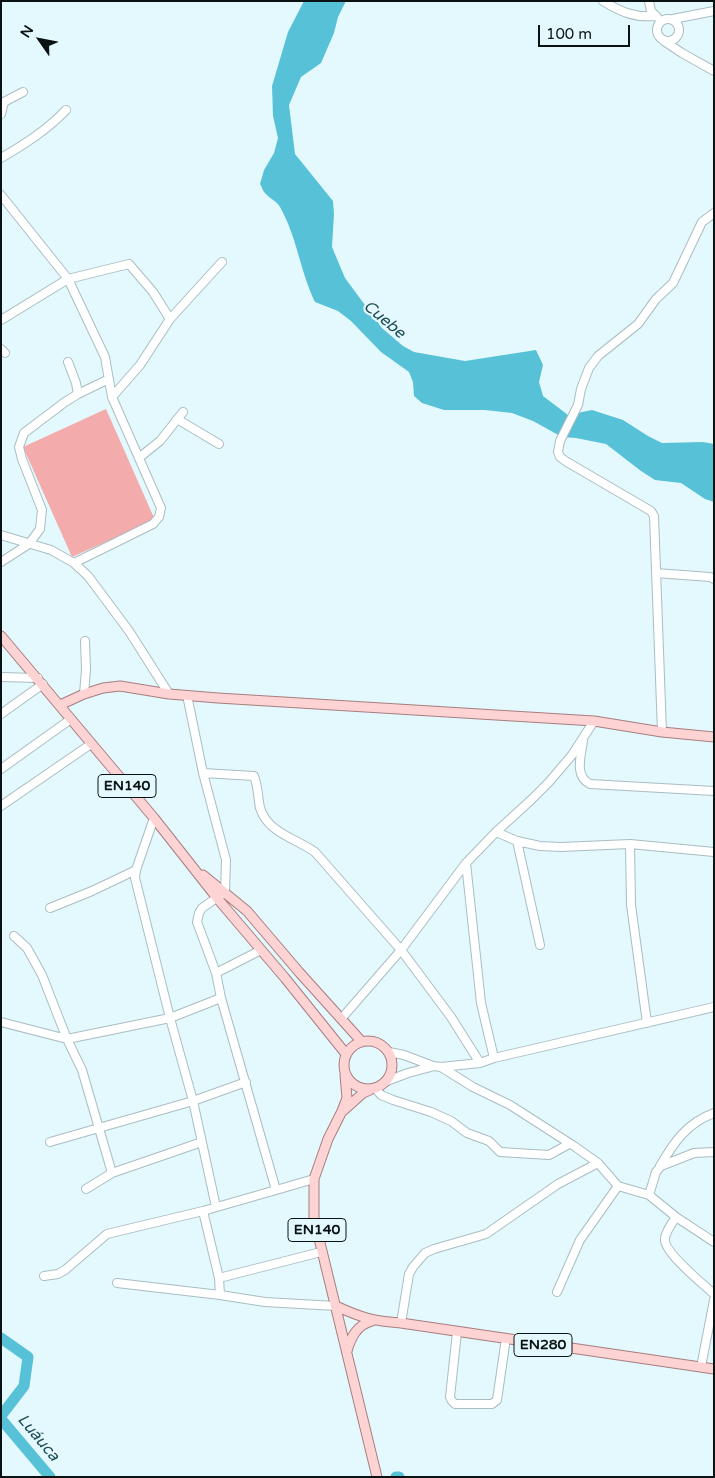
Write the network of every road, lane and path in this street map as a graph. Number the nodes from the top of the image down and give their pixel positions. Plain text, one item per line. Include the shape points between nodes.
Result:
1 (604, 1) edge
2 (649, 1) edge
3 (714, 11) edge
4 (690, 15) junction
5 (658, 20) junction
6 (673, 20) junction
7 (679, 33) junction
8 (664, 41) junction
9 (682, 53) junction
10 (714, 71) edge
11 (24, 92) dead end
12 (3, 102) edge
13 (66, 110) dead end
14 (1, 114) edge
15 (1, 158) edge
16 (1, 194) edge
17 (714, 213) edge
18 (222, 262) dead end
19 (68, 279) junction
20 (170, 319) junction
21 (1, 320) edge
22 (68, 362) dead end
23 (109, 379) junction
24 (78, 394) junction
25 (112, 397) junction
26 (184, 412) dead end
27 (178, 419) junction
28 (218, 444) dead end
29 (140, 457) junction
30 (1, 535) edge
31 (29, 544) junction
32 (1, 562) edge
33 (74, 563) junction
34 (656, 573) junction
35 (714, 579) edge
36 (1, 636) edge
37 (85, 641) dead end
38 (1, 677) edge
39 (41, 681) junction
40 (84, 694) junction
41 (169, 694) junction
42 (187, 695) junction
43 (60, 706) junction
44 (1, 714) edge
45 (71, 719) junction
46 (594, 721) junction
47 (662, 732) junction
48 (714, 737) edge
49 (583, 739) junction
50 (91, 744) junction
51 (1, 769) edge
52 (203, 772) junction
53 (714, 791) edge
54 (1, 806) edge
55 (154, 818) junction
56 (496, 832) junction
57 (517, 841) junction
58 (630, 844) junction
59 (714, 852) edge
60 (466, 864) junction
61 (193, 867) junction
62 (136, 870) junction
63 (225, 892) junction
64 (217, 898) junction
65 (50, 908) dead end
66 (14, 936) dead end
67 (540, 945) dead end
68 (261, 950) junction
69 (401, 950) junction
70 (216, 973) junction
71 (221, 998) junction
72 (714, 1007) edge
73 (170, 1018) junction
74 (342, 1018) junction
75 (1, 1022) edge
76 (648, 1023) junction
77 (66, 1039) junction
78 (362, 1042) junction
79 (389, 1052) junction
80 (346, 1054) junction
81 (494, 1058) junction
82 (480, 1063) junction
83 (437, 1067) junction
84 (345, 1075) junction
85 (387, 1081) junction
86 (246, 1082) junction
87 (373, 1089) junction
88 (194, 1101) junction
89 (342, 1111) junction
90 (714, 1113) edge
91 (98, 1129) junction
92 (50, 1142) dead end
93 (202, 1142) junction
94 (569, 1144) junction
95 (714, 1152) edge
96 (598, 1163) junction
97 (658, 1168) junction
98 (112, 1174) junction
99 (314, 1179) junction
100 (618, 1186) junction
101 (86, 1189) dead end
102 (276, 1190) junction
103 (649, 1195) junction
104 (216, 1207) junction
105 (203, 1211) junction
106 (676, 1217) junction
107 (714, 1242) edge
108 (321, 1252) junction
109 (44, 1276) dead end
110 (219, 1278) junction
111 (117, 1283) dead end
112 (556, 1292) dead end
113 (714, 1294) edge
114 (220, 1295) junction
115 (714, 1300) edge
116 (336, 1306) junction
117 (373, 1321) junction
118 (401, 1324) junction
119 (458, 1332) junction
120 (506, 1338) junction
121 (346, 1351) junction
122 (702, 1367) junction
123 (714, 1369) edge
124 (376, 1473) edge

1 - 5 street via 633,16
2 - 5 street via 650,11
3 - 4 street
4 - 6 street
4 - 7 street
5 - 6 street
5 - 8 street via 657,34
6 - 7 street via 678,24
7 - 8 street via 670,41
7 - 9 street
8 - 9 street
9 - 10 street
11 - 12 street
12 - 14 street
13 - 15 street via 53,123
16 - 19 street
17 - 34 street via 702,222 673,283 656,299 638,324 598,356 589,368 558,452 560,457 651,511 654,516
18 - 20 street
19 - 20 street via 129,264 153,292
19 - 21 street
19 - 23 street via 105,356
20 - 25 street via 140,365
22 - 24 street
23 - 24 street
23 - 25 street
24 - 31 street via 24,433 19,447 42,510 40,529
25 - 29 street
26 - 27 street
27 - 28 street
27 - 29 street via 160,441
29 - 33 street via 161,508 159,518
30 - 31 street
31 - 32 street
31 - 33 street via 51,550
33 - 41 street via 88,576 123,624
34 - 35 street
34 - 47 street
36 - 39 main road, EN140
37 - 40 street
38 - 39 street
39 - 43 main road, EN140
39 - 44 street
40 - 41 main road via 120,686
40 - 43 main road
41 - 42 main road
42 - 46 main road
42 - 52 street
43 - 45 main road, EN140
45 - 50 main road, EN140
45 - 51 street
46 - 47 main road
46 - 49 street
47 - 48 main road
49 - 53 street via 580,772 584,781 590,784
49 - 56 street via 531,800
50 - 54 street
50 - 55 main road, EN140
52 - 63 street via 226,860
52 - 69 street via 254,776 265,820 315,852
55 - 61 main road, EN140
55 - 62 street
56 - 57 street
56 - 60 street
57 - 58 street via 561,847
57 - 67 street
58 - 59 street
58 - 76 street via 631,904
60 - 69 street
60 - 81 street via 481,1002
61 - 63 main road, EN140
61 - 64 main road, EN140
62 - 65 street
62 - 73 street via 135,878
63 - 64 street
63 - 74 main road, EN140 via 248,912
64 - 68 main road, EN140
64 - 70 street via 202,908 197,922
66 - 77 street via 26,948 42,974
68 - 70 street
68 - 80 main road, EN140
69 - 74 street
69 - 82 street via 451,1017
70 - 71 street
71 - 73 street
71 - 86 street
72 - 76 street
73 - 77 street
73 - 88 street
74 - 78 main road, EN140
75 - 77 street
76 - 81 street
77 - 91 street via 82,1070
78 - 79 main road via 377,1042
78 - 80 main road
79 - 83 street
79 - 85 main road via 392,1067
80 - 84 main road, EN140
81 - 82 street
82 - 83 street
83 - 85 street
83 - 94 street via 510,1105
84 - 87 main road via 360,1089
84 - 89 main road, EN140 via 346,1098
85 - 87 main road, EN140
86 - 88 street
86 - 102 street
87 - 89 main road, EN140 via 363,1093
87 - 94 street via 393,1100 451,1121 467,1133 488,1141 500,1152 549,1155
88 - 91 street
88 - 93 street
89 - 99 main road, EN140
90 - 97 street via 689,1126
91 - 92 street
91 - 98 street
93 - 98 street
93 - 104 street
94 - 96 street
95 - 97 street via 694,1153
96 - 100 street
96 - 118 street via 558,1184 486,1234 425,1254 409,1274
97 - 103 street
98 - 101 street
99 - 102 street
99 - 108 main road, EN140 via 314,1218
100 - 103 street
100 - 112 street via 580,1240
102 - 104 street
103 - 106 street
104 - 105 street
105 - 109 street via 107,1234 65,1270
105 - 110 street
106 - 107 street
106 - 113 street via 665,1237 665,1245
108 - 110 street
108 - 116 main road, EN140
110 - 114 street
111 - 114 street
114 - 116 street via 265,1302
115 - 122 street
116 - 117 main road, EN280
116 - 121 main road, EN140
117 - 118 main road, EN280
117 - 121 main road via 355,1332
118 - 119 main road, EN280
119 - 120 main road, EN280
119 - 120 street via 450,1397 455,1404 492,1404 497,1400
120 - 122 main road, EN280
121 - 124 main road, EN140
122 - 123 main road, EN280

